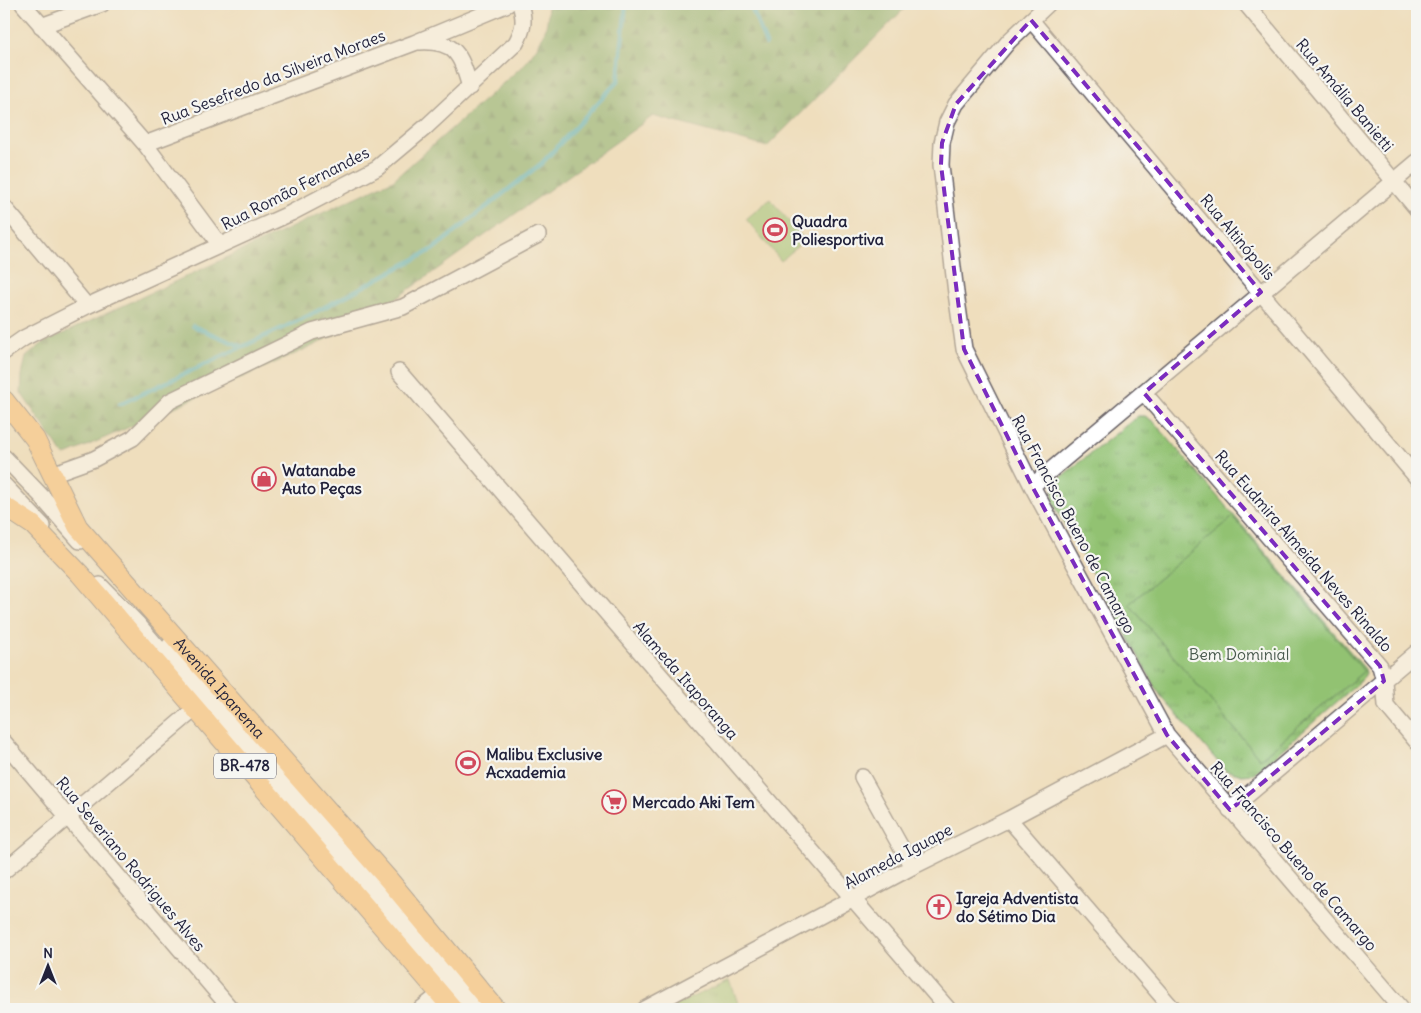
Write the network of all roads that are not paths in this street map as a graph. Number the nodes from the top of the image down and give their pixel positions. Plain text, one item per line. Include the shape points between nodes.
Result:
1 (22, 4) edge
2 (102, 4) edge
3 (508, 4) edge
4 (520, 4) edge
5 (1048, 4) edge
6 (1246, 4) edge
7 (491, 11) junction
8 (1031, 20) junction
9 (524, 23) junction
10 (41, 26) junction
11 (414, 43) junction
12 (470, 87) junction
13 (145, 144) junction
14 (1417, 162) edge
15 (1394, 181) junction
16 (4, 207) edge
17 (1417, 209) edge
18 (538, 235) dead end
19 (220, 245) junction
20 (1261, 292) junction
21 (87, 306) junction
22 (24, 338) junction
23 (4, 345) edge
24 (4, 352) edge
25 (399, 372) dead end
26 (1144, 393) junction
27 (4, 406) edge
28 (4, 458) edge
29 (52, 474) junction
30 (1417, 478) edge
31 (4, 485) edge
32 (1032, 486) junction
33 (4, 493) edge
34 (46, 501) junction
35 (4, 506) edge
36 (33, 525) junction
37 (78, 527) junction
38 (1417, 652) edge
39 (1384, 681) junction
40 (195, 709) junction
41 (1167, 735) junction
42 (4, 742) edge
43 (1417, 742) edge
44 (862, 777) dead end
45 (1230, 810) junction
46 (68, 817) junction
47 (1009, 819) junction
48 (912, 868) junction
49 (4, 871) edge
50 (854, 899) junction
51 (441, 993) junction
52 (231, 1009) edge
53 (421, 1009) edge
54 (453, 1009) edge
55 (468, 1009) edge
56 (484, 1009) edge
57 (496, 1009) edge
58 (645, 1009) edge
59 (948, 1009) edge
60 (1173, 1009) edge
61 (1402, 1009) edge

1 - 10 street
2 - 10 street
3 - 7 street, Rua Sesefredo da Silveira Moraes
4 - 9 street
5 - 8 street, Rua Francisco Bueno de Camargo
6 - 15 street, Rua Amália Banietti
7 - 9 street via 510,12
7 - 11 street, Rua Sesefredo da Silveira Moraes
8 - 20 street, Rua Altinópolis
8 - 32 street, Rua Francisco Bueno de Camargo via 956,104 947,122 941,165 964,348
9 - 12 street, Rua Romão Fernandes via 516,43
10 - 13 street
11 - 12 street via 436,43 452,49 462,60
11 - 13 street, Rua Sesefredo da Silveira Moraes
12 - 19 street, Rua Romão Fernandes via 377,168
13 - 19 street
14 - 15 street
15 - 17 street, Rua Amália Banietti
15 - 20 street
16 - 21 street
18 - 29 street via 403,308 312,332 170,401 133,438 94,459
19 - 21 street, Rua Romão Fernandes
20 - 26 street
20 - 30 street, Rua Altinópolis
21 - 22 street, Rua Romão Fernandes
22 - 23 street, Rua Romão Fernandes
22 - 24 street, Rua Romão Fernandes
25 - 50 street, Alameda Itaporanga
26 - 32 street
26 - 39 street, Rua Eudmira Almeida Neves Rinaldo via 1380,666
27 - 29 main road, Avenida Ipanema / BR-478 via 35,439
28 - 34 street
29 - 37 main road, Avenida Ipanema / BR-478
31 - 55 street via 137,623
32 - 41 street, Rua Francisco Bueno de Camargo
33 - 36 street
34 - 37 street
34 - 56 street
35 - 36 main road, Avenida Ipanema / BR-478
36 - 40 main road, Avenida Ipanema / BR-478 via 80,574
37 - 57 main road, Avenida Ipanema / BR-478 via 389,880
38 - 39 street
39 - 43 street, Rua Eudmira Almeida Neves Rinaldo via 1386,705
39 - 45 street
40 - 46 street
40 - 51 main road, Avenida Ipanema / BR-478
41 - 45 street, Rua Francisco Bueno de Camargo
41 - 47 street, Alameda Iguape
42 - 46 street, Rua Severiano Rodrigues Alves
44 - 48 street
45 - 61 street, Rua Francisco Bueno de Camargo
46 - 49 street
46 - 52 street, Rua Severiano Rodrigues Alves
47 - 48 street, Alameda Iguape
47 - 60 street
48 - 50 street, Alameda Iguape
50 - 58 street, Alameda Iguape
50 - 59 street, Alameda Itaporanga
51 - 53 street
51 - 54 main road, Avenida Ipanema / BR-478

